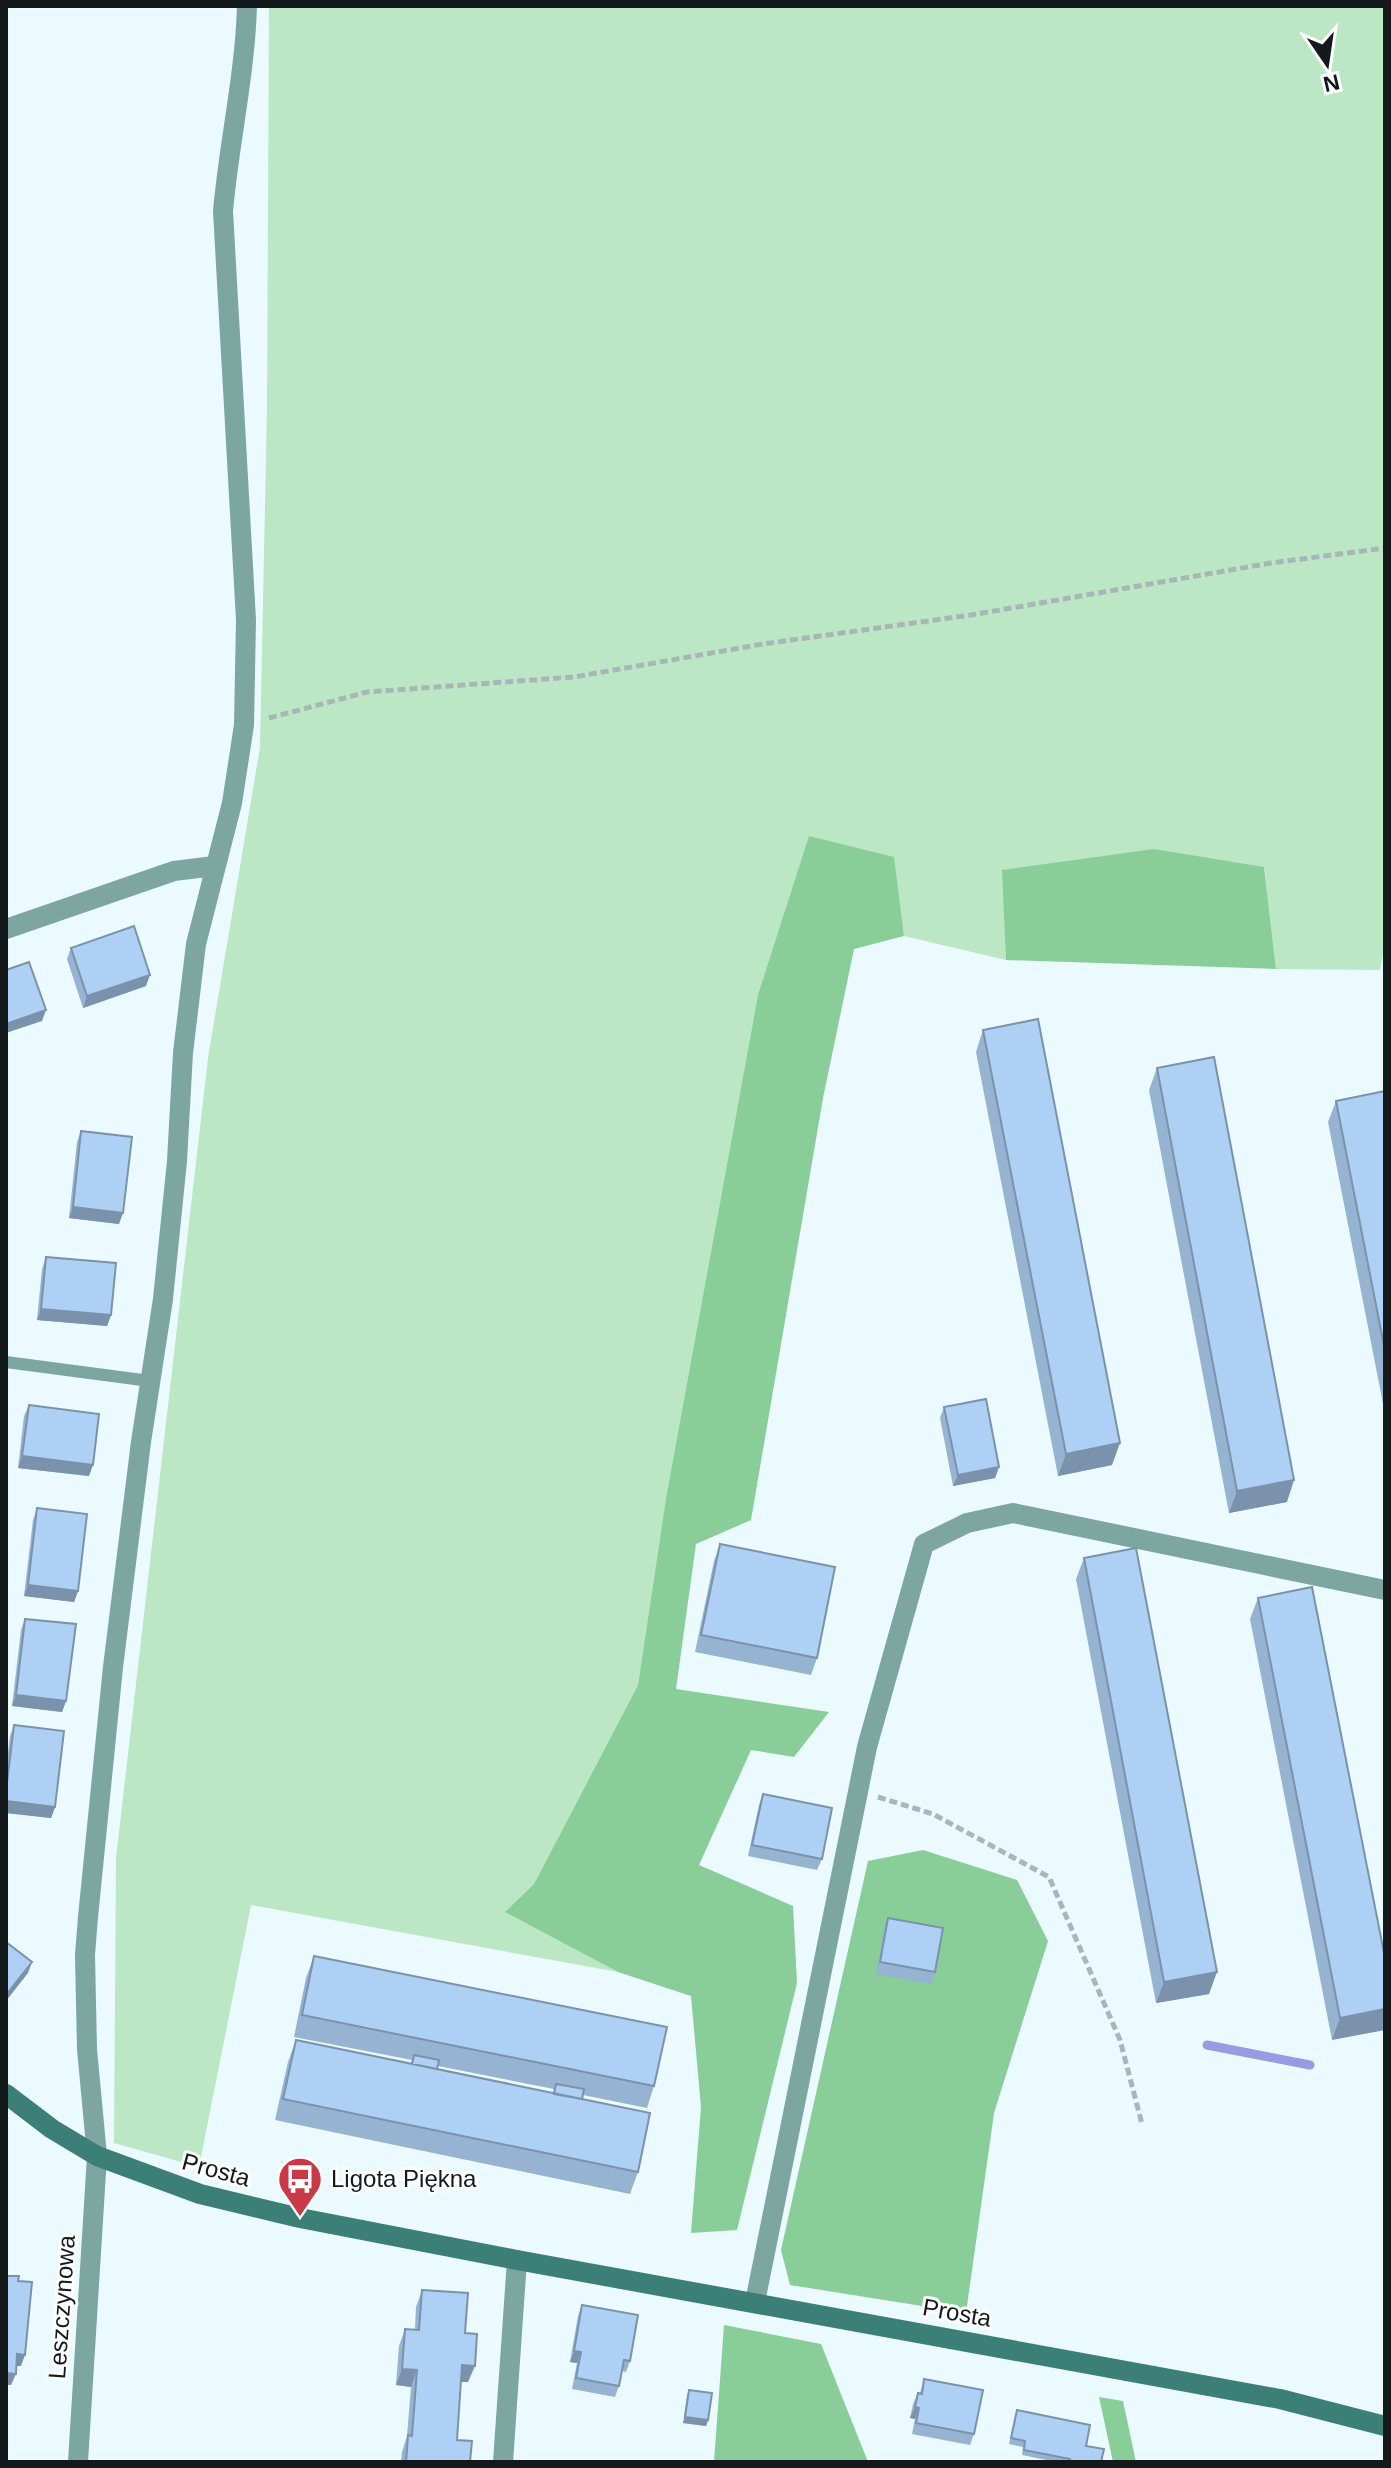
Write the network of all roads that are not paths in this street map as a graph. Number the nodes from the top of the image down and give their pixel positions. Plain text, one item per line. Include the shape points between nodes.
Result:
1 (247, 6) edge
2 (214, 866) junction
3 (6, 929) edge
4 (6, 1362) edge
5 (150, 1381) junction
6 (1385, 1590) edge
7 (6, 2094) edge
8 (97, 2156) junction
9 (517, 2260) junction
10 (755, 2302) junction
11 (1385, 2426) edge
12 (78, 2462) edge
13 (503, 2462) edge

1 - 2 street, Leszczynowa via 223,211 246,620 244,725 232,803
2 - 3 street via 174,871
2 - 5 street, Leszczynowa via 196,944 163,1299
4 - 5 lane
5 - 8 street, Leszczynowa via 113,1667 85,1955
6 - 10 street via 1013,1513 967,1523 924,1544 867,1747
7 - 8 street, Prosta
8 - 9 street, Prosta via 200,2194
8 - 12 street, Leszczynowa
9 - 10 street, Prosta
9 - 13 street
10 - 11 street, Prosta via 1280,2399

